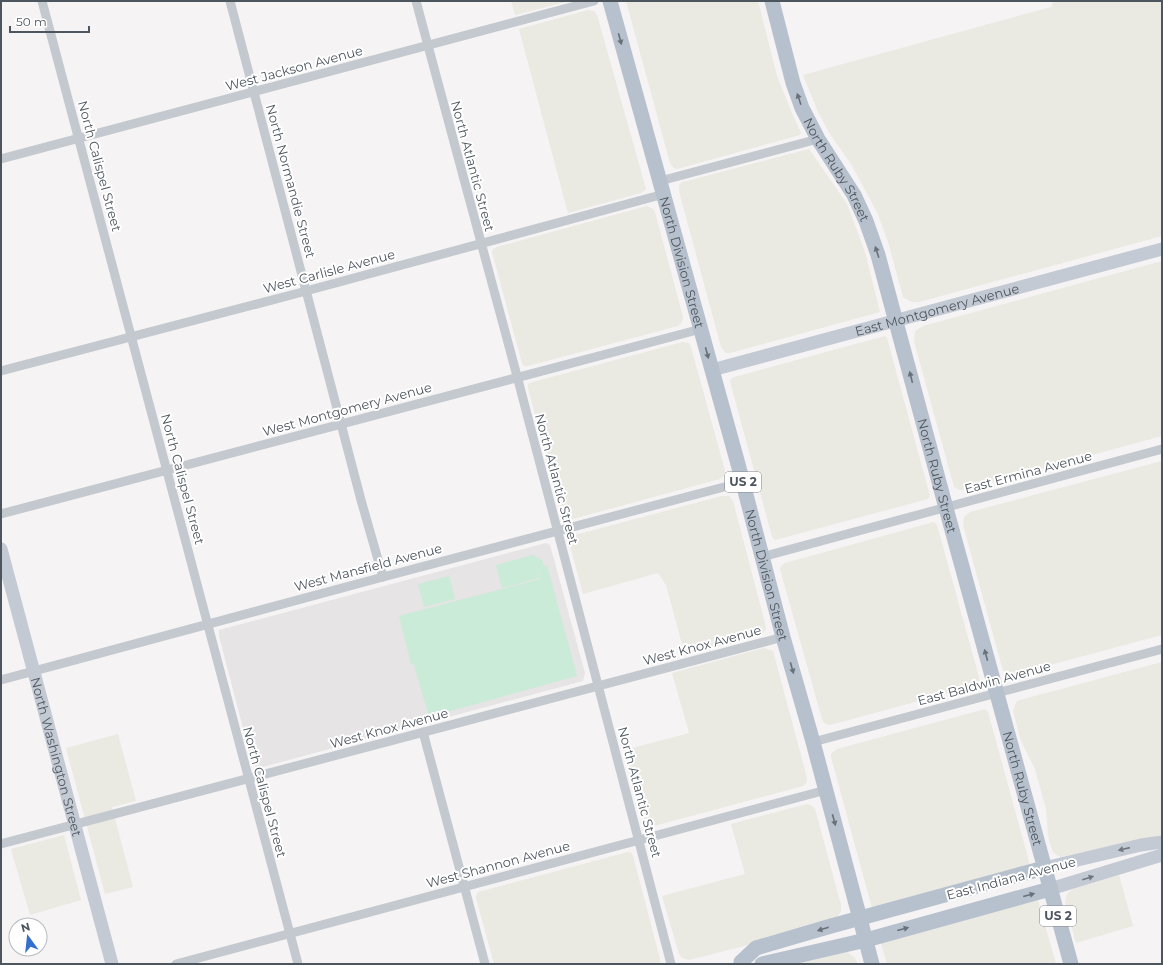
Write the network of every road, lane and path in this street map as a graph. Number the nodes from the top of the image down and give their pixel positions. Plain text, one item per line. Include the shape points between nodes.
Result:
1 (42, 1) edge
2 (230, 1) edge
3 (416, 1) edge
4 (594, 1) edge
5 (610, 1) edge
6 (772, 1) edge
7 (428, 46) junction
8 (254, 92) junction
9 (79, 139) junction
10 (818, 139) junction
11 (1, 159) edge
12 (662, 187) junction
13 (481, 244) junction
14 (1162, 248) edge
15 (306, 290) junction
16 (896, 320) junction
17 (701, 329) junction
18 (132, 337) junction
19 (712, 370) junction
20 (1, 371) edge
21 (517, 376) junction
22 (341, 424) junction
23 (1162, 449) edge
24 (168, 470) junction
25 (743, 482) junction
26 (946, 508) junction
27 (1, 514) edge
28 (557, 531) junction
29 (1, 549) edge
30 (762, 557) junction
31 (383, 577) junction
32 (207, 624) junction
33 (783, 637) junction
34 (1162, 649) edge
35 (34, 671) junction
36 (1, 680) edge
37 (598, 687) junction
38 (996, 693) junction
39 (423, 732) junction
40 (813, 742) junction
41 (248, 778) junction
42 (826, 790) junction
43 (74, 824) junction
44 (639, 840) junction
45 (1162, 842) edge
46 (1, 844) edge
47 (1162, 855) edge
48 (1044, 868) junction
49 (464, 886) junction
50 (1050, 889) junction
51 (860, 918) junction
52 (290, 934) junction
53 (866, 940) junction
54 (744, 963) edge
55 (112, 964) edge
56 (176, 964) edge
57 (298, 964) edge
58 (485, 964) edge
59 (671, 964) edge
60 (762, 964) edge
61 (872, 964) edge
62 (1071, 964) edge

1 - 9 street, North Calispel Street
2 - 8 street, North Normandie Street
3 - 7 street, North Atlantic Street
4 - 7 street, West Jackson Avenue
5 -> 12 main road, North Division Street / US 2
10 -> 6 main road, North Ruby Street / US 2 via 793,83
7 - 8 street, West Jackson Avenue
7 - 13 street, North Atlantic Street
8 - 9 street, West Jackson Avenue
8 - 15 street, North Normandie Street
9 - 11 street, West Jackson Avenue
9 - 18 street, North Calispel Street
10 - 12 street, West Carlisle Avenue
16 -> 10 main road, North Ruby Street / US 2 via 866,221 854,195
12 - 13 street, West Carlisle Avenue
12 - 17 main road, North Division Street / US 2
13 - 15 street, West Carlisle Avenue
13 - 21 street, North Atlantic Street
14 - 16 main road, East Montgomery Avenue
15 - 18 street, West Carlisle Avenue
15 - 22 street, North Normandie Street
16 - 19 main road, East Montgomery Avenue
26 -> 16 main road, North Ruby Street / US 2
17 -> 19 main road, North Division Street / US 2
17 - 21 street, West Montgomery Avenue
18 - 20 street, West Carlisle Avenue
18 - 24 street, North Calispel Street
19 - 25 main road, North Division Street / US 2
21 - 22 street, West Montgomery Avenue
21 - 28 street, North Atlantic Street
22 - 24 street, West Montgomery Avenue
22 - 31 street, North Normandie Street
23 - 26 street, East Ermina Avenue
24 - 27 street, West Montgomery Avenue
24 - 32 street, North Calispel Street
25 - 28 street, West Mansfield Avenue
25 - 30 main road, North Division Street / US 2
26 - 30 street, East Ermina Avenue
38 -> 26 main road, North Ruby Street / US 2
28 - 31 street, West Mansfield Avenue
28 - 37 street, North Atlantic Street
29 - 35 main road, North Washington Street
30 - 33 main road, North Division Street / US 2
31 - 32 street, West Mansfield Avenue
32 - 35 street, West Mansfield Avenue
32 - 41 street, North Calispel Street
33 - 37 street, West Knox Avenue
33 -> 40 main road, North Division Street / US 2
34 - 38 street, East Baldwin Avenue
35 - 36 street, West Mansfield Avenue
35 - 43 main road, North Washington Street
37 - 39 street, West Knox Avenue
37 - 44 street, North Atlantic Street
38 - 40 street, East Baldwin Avenue
38 - 48 main road, North Ruby Street / US 2
39 - 41 street, West Knox Avenue
39 - 49 street
40 - 42 main road, North Division Street / US 2
41 - 43 street, West Knox Avenue
41 - 52 street, North Calispel Street
42 - 44 street, West Shannon Avenue
42 -> 51 main road, North Division Street / US 2
43 - 46 street, West Knox Avenue
43 - 55 main road, North Washington Street
44 - 49 street, West Shannon Avenue
44 - 59 street, North Atlantic Street
45 -> 48 main road, East Indiana Avenue
50 -> 47 main road, East Indiana Avenue
48 - 50 main road, North Ruby Street / US 2
48 - 51 main road, East Indiana Avenue
49 - 52 street, West Shannon Avenue
49 - 58 street
53 -> 50 main road, East Indiana Avenue
50 - 62 main road, North Ruby Street / US 2
51 - 53 main road, North Division Street / US 2
51 -> 54 main road, East Indiana Avenue via 756,948
52 - 56 street, West Shannon Avenue
52 - 57 street, North Calispel Street
53 - 60 main road, East Indiana Avenue
53 - 61 main road, North Division Street / US 2

